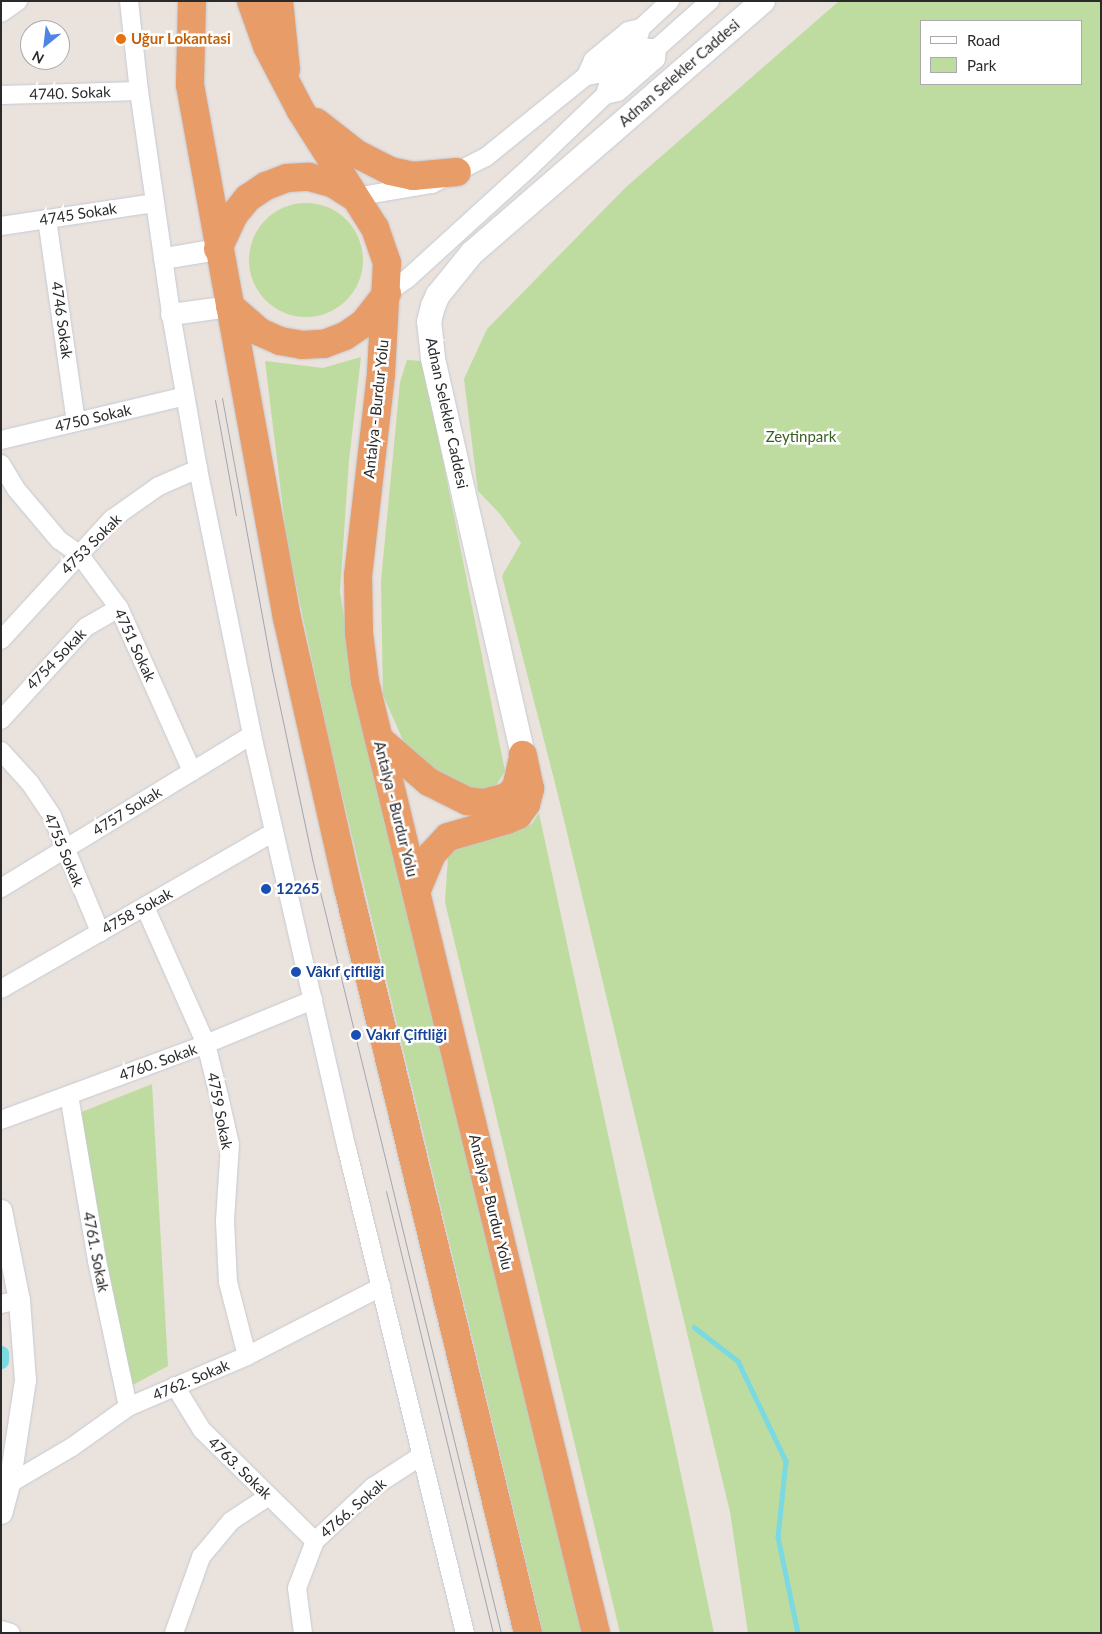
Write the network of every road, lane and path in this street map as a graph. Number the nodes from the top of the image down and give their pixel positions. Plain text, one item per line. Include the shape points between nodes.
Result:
1 (18, 1) edge
2 (129, 1) edge
3 (179, 1) edge
4 (192, 1) edge
5 (251, 1) edge
6 (279, 1) edge
7 (670, 1) edge
8 (710, 1) edge
9 (763, 1) edge
10 (1, 13) edge
11 (190, 85) junction
12 (288, 86) junction
13 (139, 91) junction
14 (1, 96) edge
15 (301, 111) junction
16 (457, 172) junction
17 (355, 198) junction
18 (155, 203) junction
19 (47, 219) junction
20 (1, 226) edge
21 (218, 249) junction
22 (164, 258) junction
23 (387, 293) junction
24 (230, 306) junction
25 (171, 314) junction
26 (185, 396) junction
27 (76, 422) junction
28 (1, 440) edge
29 (1, 464) edge
30 (198, 469) junction
31 (79, 554) junction
32 (119, 608) junction
33 (1, 640) edge
34 (1, 720) edge
35 (252, 735) junction
36 (378, 739) junction
37 (1, 751) edge
38 (523, 755) junction
39 (192, 771) junction
40 (274, 832) junction
41 (64, 850) junction
42 (1, 888) edge
43 (416, 892) junction
44 (146, 908) junction
45 (100, 932) junction
46 (1, 989) edge
47 (314, 1000) junction
48 (206, 1044) junction
49 (68, 1095) junction
50 (1, 1120) edge
51 (1, 1210) edge
52 (381, 1287) junction
53 (10, 1302) edge
54 (247, 1356) junction
55 (174, 1386) junction
56 (128, 1407) junction
57 (421, 1456) junction
58 (9, 1484) junction
59 (270, 1496) junction
60 (1, 1513) edge
61 (315, 1541) junction
62 (1, 1630) edge
63 (11, 1633) edge
64 (174, 1633) edge
65 (303, 1633) edge
66 (465, 1633) edge
67 (528, 1633) edge
68 (596, 1633) edge

1 - 10 street
2 - 13 street
3 - 11 highway
4 - 11 highway
5 - 12 highway, Antalya - Burdur Yolu via 266,46
6 - 12 highway
7 - 16 street via 641,28 628,31 593,60 586,76 486,157
8 - 23 street via 657,48 656,59 618,92 605,95 530,167
9 - 38 main road, Adnan Selekler Caddesi via 472,252 433,306 429,322 433,358
11 - 21 highway
12 - 15 highway, Antalya - Burdur Yolu
13 - 14 street, 4740. Sokak
13 - 18 street
15 - 16 highway via 357,154 390,172 413,176
15 - 17 highway, Antalya - Burdur Yolu
16 - 17 street via 406,191
17 - 21 highway via 332,184 309,176 287,178 248,198 234,215
17 - 23 highway, Antalya - Burdur Yolu via 375,228 387,263
18 - 19 street, 4745 Sokak
18 - 22 street
19 - 20 street, 4745 Sokak
19 - 27 street, 4746 Sokak
21 - 22 street
21 - 24 highway
22 - 25 street
23 - 24 highway via 363,324 344,336 316,344 280,342 260,332
23 - 36 highway, Antalya - Burdur Yolu via 358,575 359,633 365,682
24 - 25 street
24 - 67 highway via 293,647
25 - 26 street
26 - 27 street, 4750 Sokak
26 - 30 street
27 - 28 street, 4750 Sokak
29 - 31 street, 4751 Sokak via 16,489 59,540
30 - 31 street, 4753 Sokak via 160,486 112,519
30 - 35 street
31 - 32 street, 4751 Sokak
31 - 33 street, 4753 Sokak
32 - 34 street, 4754 Sokak via 86,627
32 - 39 street, 4751 Sokak
35 - 39 street, 4757 Sokak
35 - 40 street
36 - 38 highway via 429,782 467,801 484,803 508,797 516,788
36 - 43 highway, Antalya - Burdur Yolu
37 - 41 street, 4755 Sokak via 30,783 52,816
38 - 43 highway via 530,788 522,810 507,820 448,837 432,854
39 - 41 street, 4757 Sokak
40 - 44 street, 4758 Sokak
40 - 47 street
41 - 42 street, 4757 Sokak
41 - 45 street, 4755 Sokak
43 - 68 highway, Antalya - Burdur Yolu
44 - 45 street, 4758 Sokak
44 - 48 street, 4759 Sokak
45 - 46 street, 4758 Sokak
47 - 48 street, 4760. Sokak
47 - 52 street
48 - 49 street, 4760. Sokak
48 - 54 street, 4759 Sokak via 230,1145 225,1221 228,1282
49 - 50 street, 4760. Sokak
49 - 56 street, 4761. Sokak via 97,1261
51 - 53 street
52 - 54 street, 4762. Sokak
52 - 57 street
53 - 58 street via 25,1380
54 - 55 street, 4762. Sokak
55 - 56 street, 4762. Sokak
55 - 59 street, 4763. Sokak via 202,1430
56 - 58 street, 4762. Sokak via 72,1447
57 - 61 street, 4766. Sokak via 373,1487
57 - 66 street
58 - 60 street
59 - 61 street, 4763. Sokak
59 - 64 street via 231,1520 201,1557
61 - 65 street, 4766. Sokak via 297,1588
62 - 63 street

